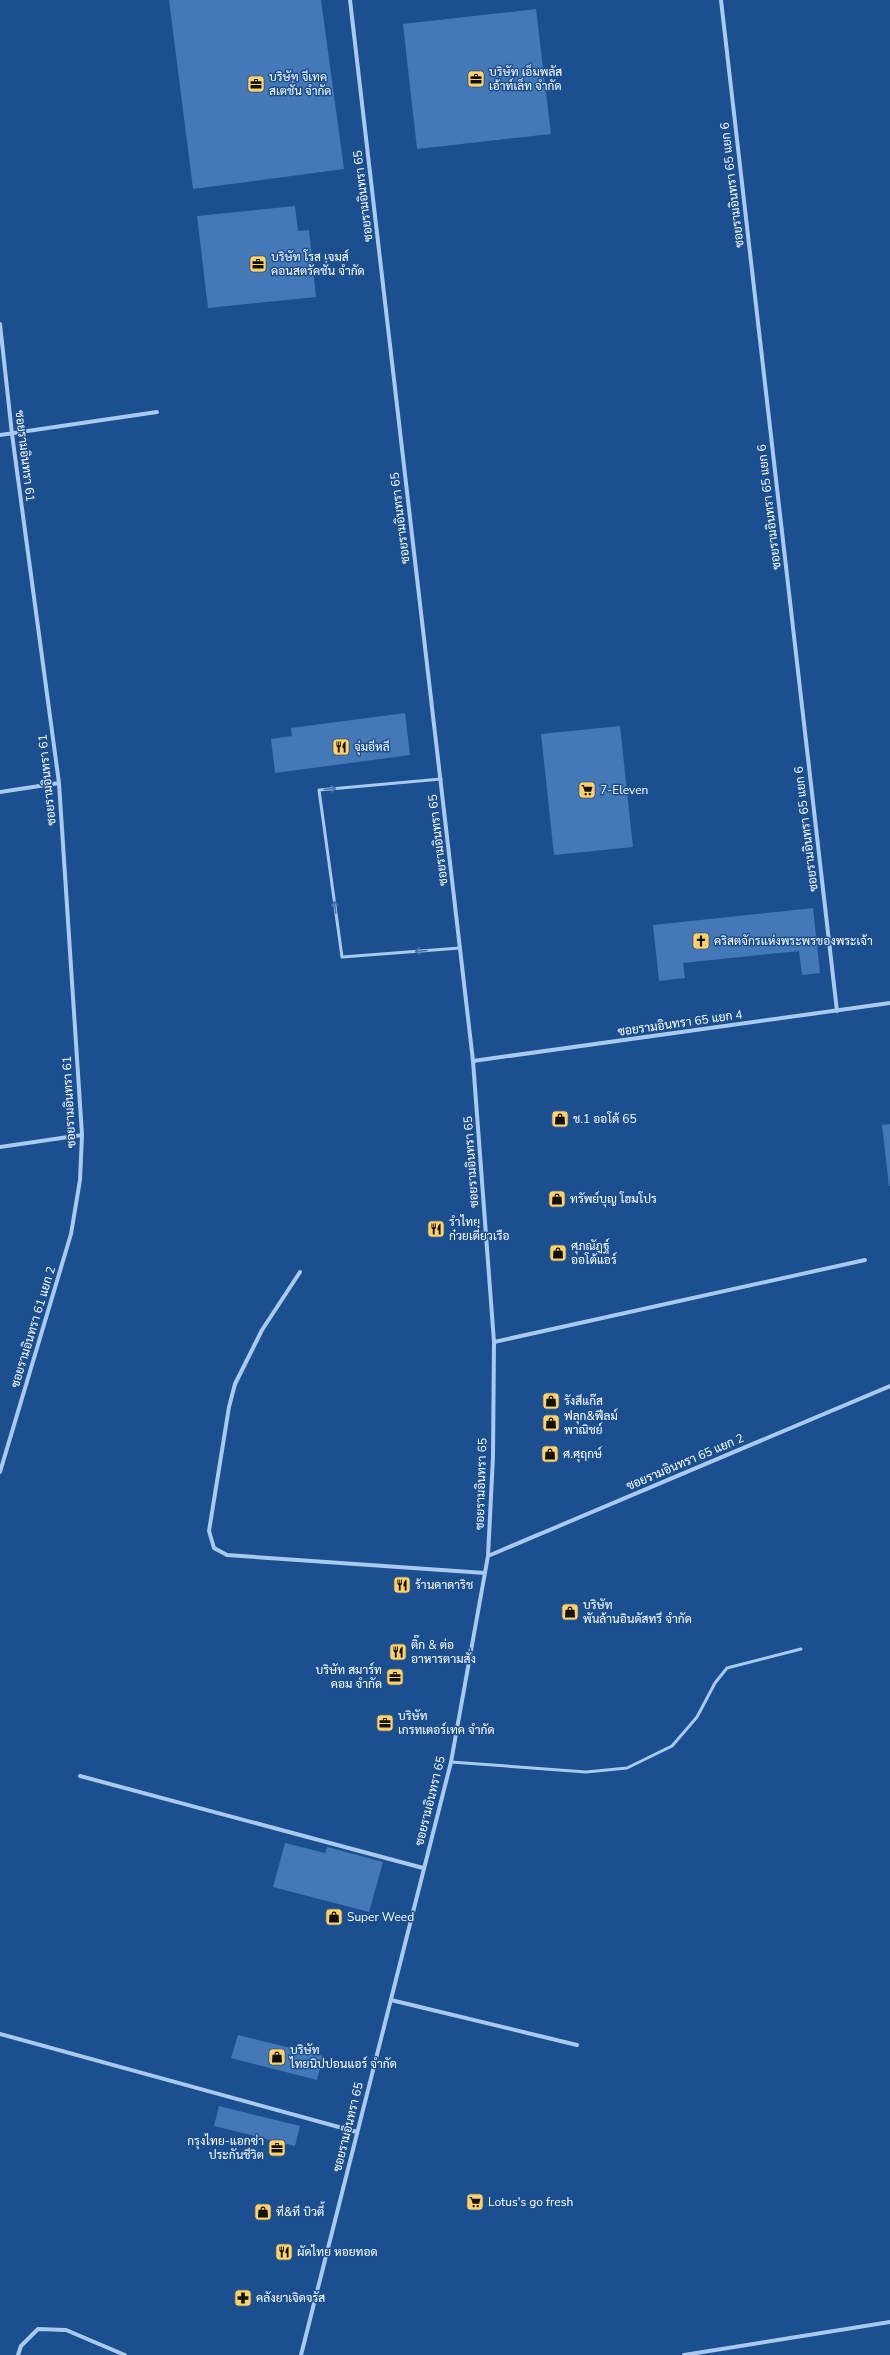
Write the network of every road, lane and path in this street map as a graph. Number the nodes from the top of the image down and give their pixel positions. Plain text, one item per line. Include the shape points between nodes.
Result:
1 (350, 0) edge
2 (721, 0) edge
3 (0, 324) edge
4 (157, 412) dead end
5 (12, 434) junction
6 (0, 435) edge
7 (440, 779) junction
8 (59, 783) junction
9 (0, 792) edge
10 (460, 948) junction
11 (890, 1002) edge
12 (837, 1011) junction
13 (473, 1061) junction
14 (82, 1134) junction
15 (0, 1147) edge
16 (71, 1234) joint
17 (865, 1260) dead end
18 (300, 1272) dead end
19 (494, 1342) junction
20 (890, 1386) edge
21 (0, 1472) edge
22 (488, 1556) junction
23 (485, 1573) junction
24 (801, 1649) dead end
25 (450, 1762) junction
26 (80, 1776) dead end
27 (424, 1868) junction
28 (390, 2000) junction
29 (0, 2034) edge
30 (577, 2045) dead end
31 (357, 2132) junction
32 (890, 2322) edge
33 (18, 2355) edge
34 (125, 2355) edge
35 (301, 2355) edge
36 (684, 2355) edge

1 - 7 street, ซอยรามอินทรา 65
2 - 12 street, ซอยรามอินทรา 65 แยก 6
3 - 5 street, ซอยรามอินทรา 61
4 - 5 street
5 - 6 street
5 - 8 street, ซอยรามอินทรา 61
7 - 10 street, ซอยรามอินทรา 65
10 -> 7 lane via 342,957 319,790
8 - 9 street
8 - 14 street, ซอยรามอินทรา 61
10 - 13 street, ซอยรามอินทรา 65
11 - 12 street, ซอยรามอินทรา 65 แยก 4
12 - 13 street, ซอยรามอินทรา 65 แยก 4
13 - 19 street, ซอยรามอินทรา 65
14 - 15 street
14 - 16 street, ซอยรามอินทรา 61 via 80,1180
16 - 21 street, ซอยรามอินทรา 61 แยก 2
17 - 19 street
18 - 23 street via 262,1330 235,1384 209,1531 214,1548 227,1554
19 - 22 street, ซอยรามอินทรา 65 via 493,1457
20 - 22 street, ซอยรามอินทรา 65 แยก 2
22 - 23 street, ซอยรามอินทรา 65
23 - 25 street, ซอยรามอินทรา 65
24 - 25 lane via 727,1668 715,1683 697,1717 672,1746 627,1768 586,1772
25 - 27 street, ซอยรามอินทรา 65
26 - 27 street
27 - 28 street, ซอยรามอินทรา 65
28 - 30 street
28 - 31 street, ซอยรามอินทรา 65
29 - 31 street
31 - 35 street, ซอยรามอินทรา 65
32 - 36 street
33 - 34 street via 21,2346 38,2329 66,2330

